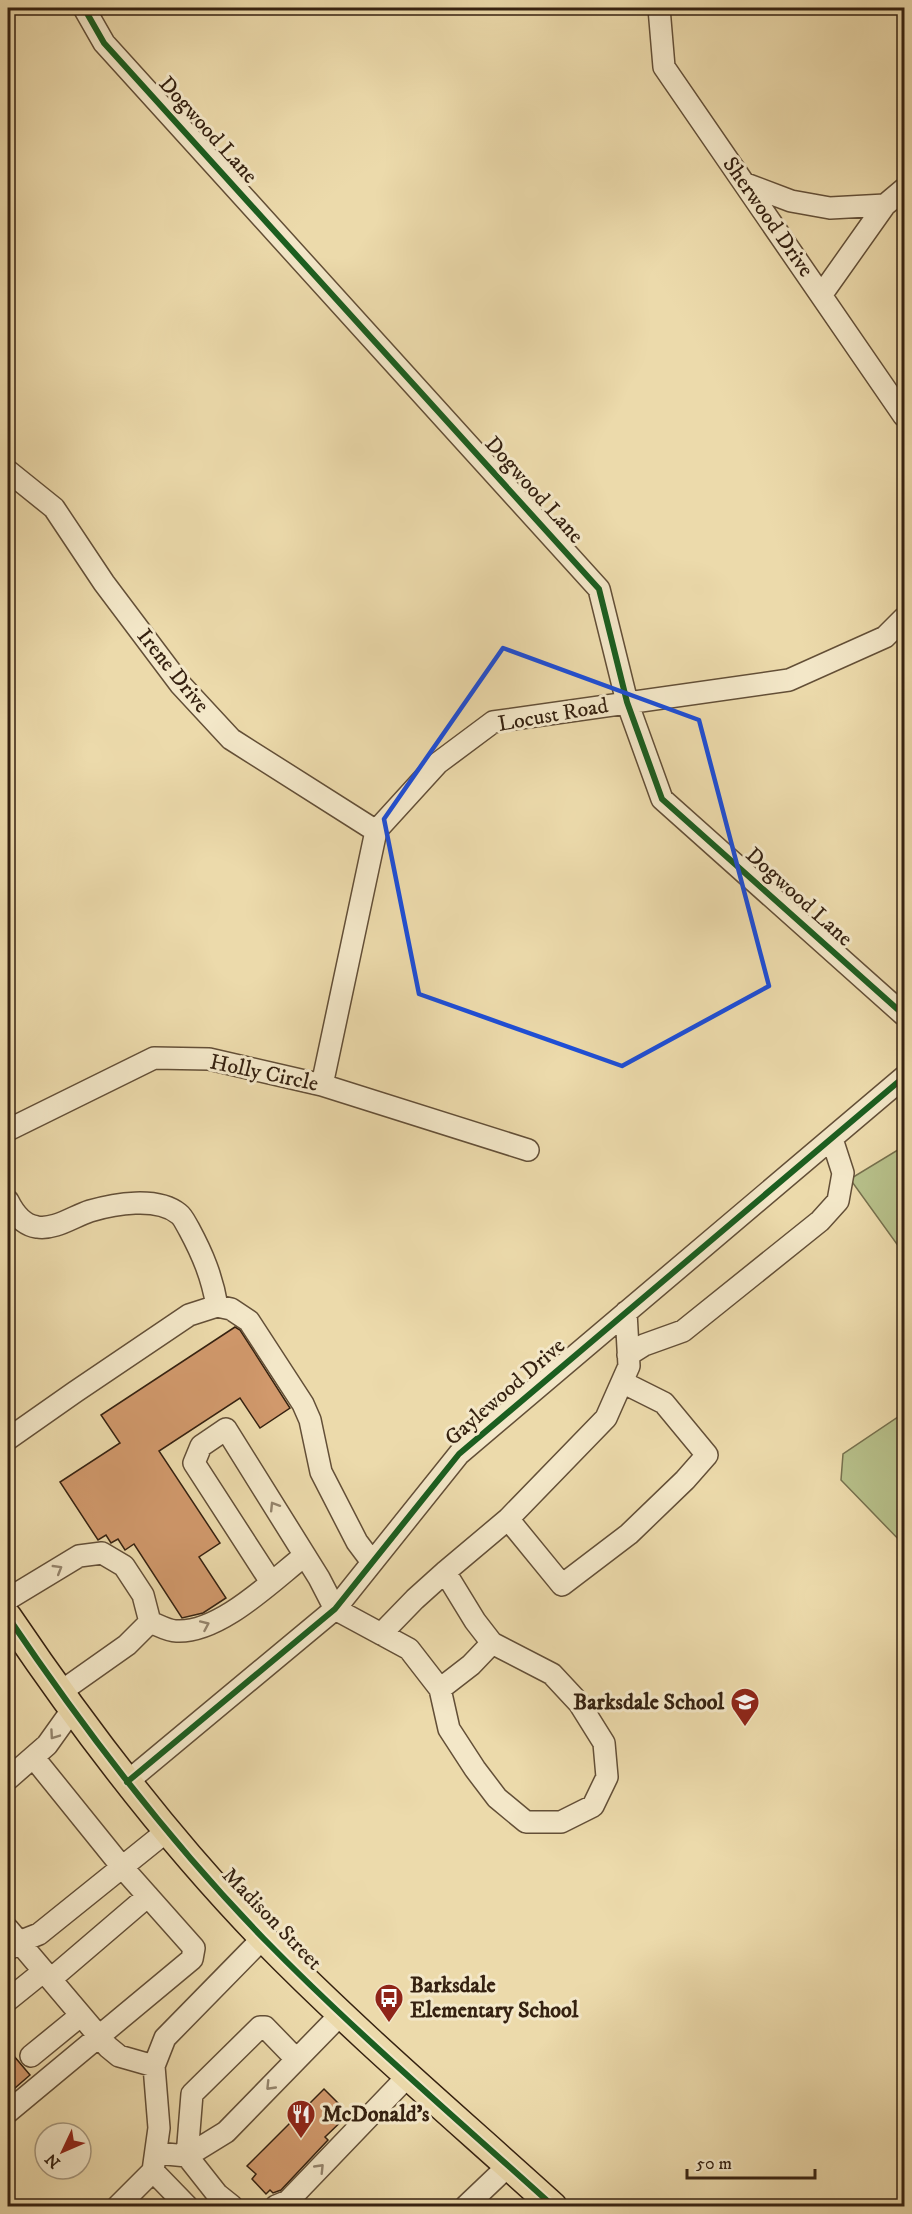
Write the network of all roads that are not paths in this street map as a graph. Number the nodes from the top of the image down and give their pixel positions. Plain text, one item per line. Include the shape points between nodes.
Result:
1 (84, 8) edge
2 (659, 8) edge
3 (746, 184) junction
4 (904, 189) edge
5 (885, 205) junction
6 (822, 294) junction
7 (904, 416) edge
8 (8, 471) edge
9 (904, 618) edge
10 (627, 702) junction
11 (376, 831) junction
12 (904, 1015) edge
13 (904, 1077) edge
14 (321, 1085) junction
15 (8, 1128) edge
16 (832, 1139) junction
17 (528, 1150) dead end
18 (8, 1201) edge
19 (217, 1306) junction
20 (626, 1312) junction
21 (628, 1355) junction
22 (622, 1382) junction
23 (8, 1439) edge
24 (508, 1519) junction
25 (304, 1556) junction
26 (372, 1562) junction
27 (445, 1572) junction
28 (271, 1582) junction
29 (8, 1599) edge
30 (335, 1609) junction
31 (8, 1617) edge
32 (150, 1622) junction
33 (381, 1634) junction
34 (492, 1643) junction
35 (440, 1689) junction
36 (66, 1701) junction
37 (34, 1758) junction
38 (8, 1779) edge
39 (128, 1782) junction
40 (167, 1831) junction
41 (122, 1867) junction
42 (148, 1896) junction
43 (263, 1938) junction
44 (11, 1940) edge
45 (48, 1975) junction
46 (8, 2000) edge
47 (341, 2014) junction
48 (80, 2016) junction
49 (98, 2037) junction
50 (31, 2056) dead end
51 (296, 2059) junction
52 (154, 2066) junction
53 (408, 2076) junction
54 (8, 2112) edge
55 (190, 2160) junction
56 (154, 2162) junction
57 (508, 2166) junction
58 (118, 2206) edge
59 (187, 2206) edge
60 (232, 2206) edge
61 (276, 2206) edge
62 (466, 2206) edge
63 (554, 2206) edge

1 - 10 street, Dogwood Lane via 104,43 599,589
2 - 3 street, Sherwood Drive via 664,67
3 - 5 street via 791,201 830,208
3 - 6 street, Sherwood Drive
4 - 5 street
5 - 6 street
6 - 7 street, Sherwood Drive
8 - 11 street, Irene Drive via 54,508 104,583 180,684 231,739
9 - 10 street, Locust Road via 885,637 789,680
10 - 11 street, Locust Road via 493,722 438,763
10 - 12 street, Dogwood Lane via 662,799
11 - 14 street
13 - 16 street, Gaylewood Drive
14 - 15 street, Holly Circle via 209,1059 154,1058
14 - 17 street, Holly Circle
16 - 20 street, Gaylewood Drive
16 - 21 street via 843,1173 838,1201 820,1221 683,1331
18 - 19 street via 15,1214 29,1225 40,1227 129,1203 169,1208 181,1215 198,1245 212,1276
19 - 23 street via 189,1316
19 - 26 street via 231,1309 249,1321 303,1404 321,1472 357,1542
20 - 21 street
20 - 26 street, Gaylewood Drive via 459,1454
21 - 22 street via 629,1366
22 - 24 street via 606,1418
22 - 24 street via 664,1403 707,1455 629,1534 562,1585
24 - 27 street
25 - 28 street
25 -> 28 street via 226,1429 201,1446 194,1463
25 - 30 street
26 - 30 street, Gaylewood Drive
27 - 33 street
27 - 34 street
32 -> 28 street via 174,1631 194,1630 224,1617
29 -> 32 street via 79,1556 102,1553 124,1566 143,1595
30 - 33 street
30 - 39 street, Gaylewood Drive
31 - 36 main road, Madison Street
32 - 36 street
33 - 35 street via 409,1649
34 - 35 street
34 - 35 street via 552,1674 579,1703 598,1733 604,1743 607,1776 593,1806 561,1821 526,1822 497,1798 455,1739
36 -> 37 street via 47,1745
36 - 39 main road, Madison Street
37 - 38 street
37 - 41 street
39 - 40 main road, Madison Street
40 - 41 street
40 - 43 main road, Madison Street
41 - 42 street
41 - 44 street via 39,1934
42 - 45 street
42 - 49 street via 194,1948 192,1959
43 - 47 main road, Madison Street
43 - 52 street via 165,2038
44 - 45 street
45 - 46 street
45 - 48 street
47 - 51 street
47 - 53 main road, Madison Street
48 - 49 street
48 - 50 street
49 - 52 street via 119,2056
49 - 54 street
51 -> 55 street via 226,2132
51 - 55 street via 265,2027 260,2027 192,2094
52 - 56 street via 159,2128
53 - 57 main road, Madison Street
61 -> 53 street via 288,2201
55 - 56 street
55 - 60 street
56 - 58 street
56 - 59 street
57 - 62 street
57 - 63 main road, Madison Street

